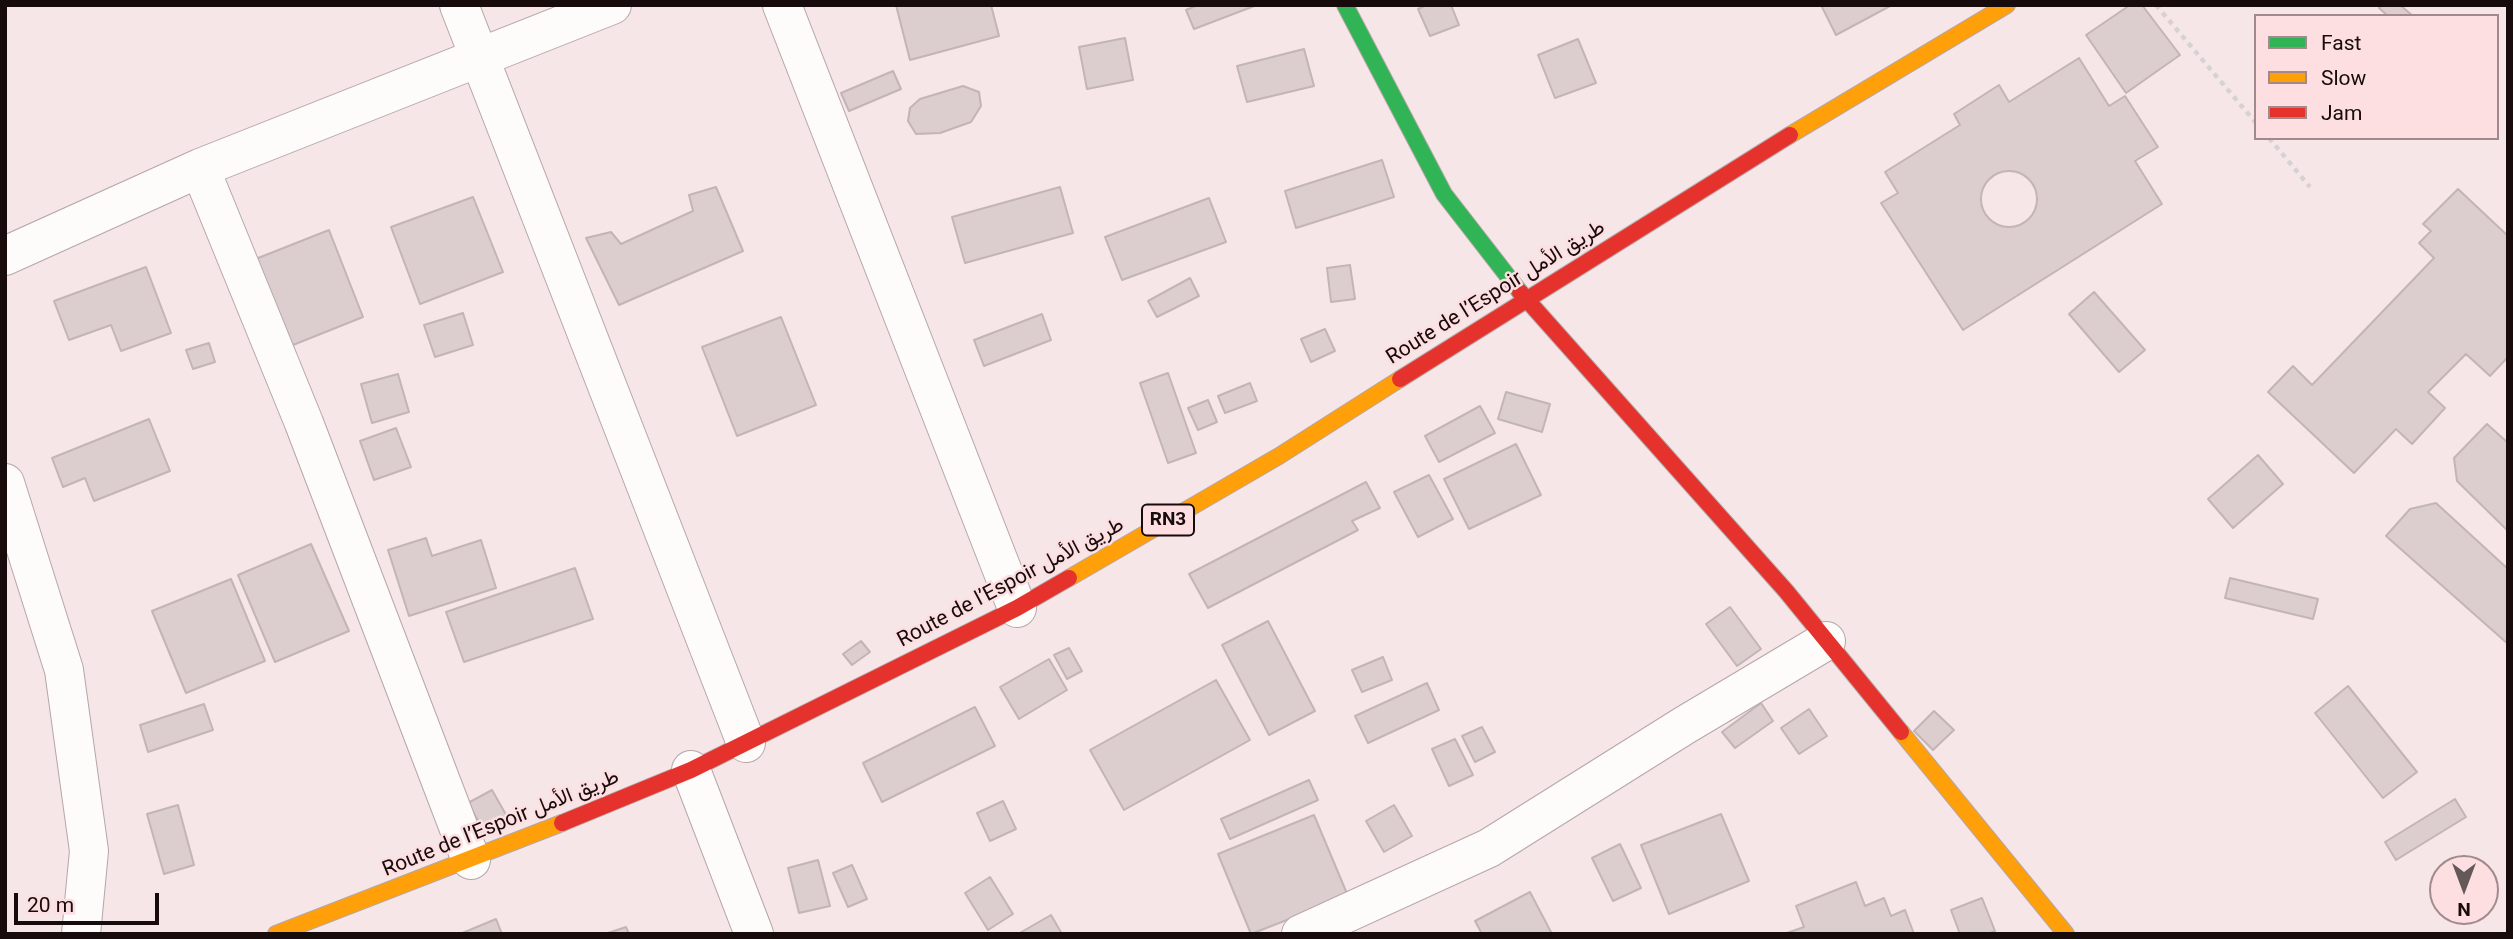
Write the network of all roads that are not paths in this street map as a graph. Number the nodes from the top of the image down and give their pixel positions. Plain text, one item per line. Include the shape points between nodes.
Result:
1 (459, 5) edge
2 (612, 5) edge
3 (782, 5) edge
4 (1345, 5) edge
5 (2007, 5) edge
6 (479, 58) junction
7 (200, 168) junction
8 (5, 256) edge
9 (1525, 299) junction
10 (5, 483) edge
11 (1017, 608) junction
12 (1826, 640) junction
13 (747, 743) junction
14 (691, 770) junction
15 (471, 860) junction
16 (81, 934) edge
17 (276, 934) edge
18 (754, 934) edge
19 (1301, 934) edge
20 (2065, 934) edge

1 - 6 street
2 - 6 street
3 - 11 street
4 - 9 main road via 1444,194
5 - 9 main road, Route de l’Espoir طريق الأمل / RN3
6 - 7 street
6 - 13 street
7 - 8 street
7 - 15 street via 309,436
9 - 11 main road, Route de l’Espoir طريق الأمل / RN3 via 1279,456
9 - 12 main road
10 - 16 street via 64,670 89,851
11 - 13 main road, Route de l’Espoir طريق الأمل / RN3
12 - 19 street via 1489,848
12 - 20 main road
13 - 14 main road, Route de l’Espoir طريق الأمل / RN3
14 - 15 main road, Route de l’Espoir طريق الأمل / RN3
14 - 18 street
15 - 17 main road, Route de l’Espoir طريق الأمل / RN3

